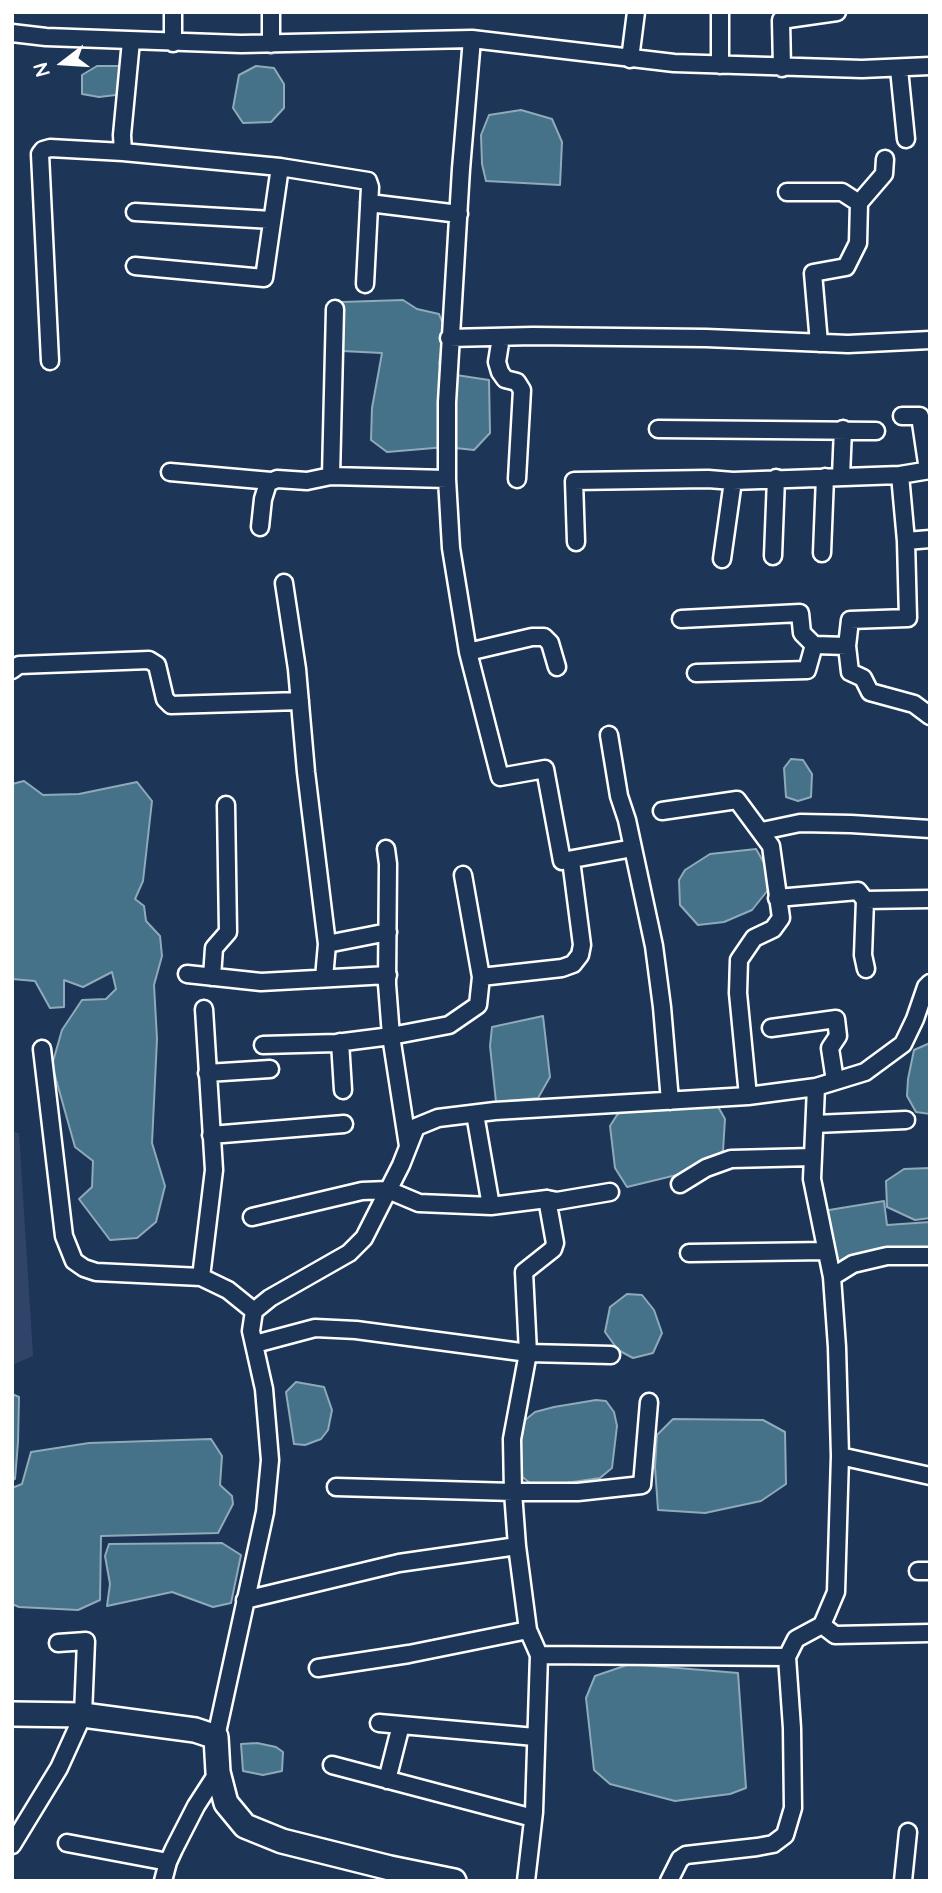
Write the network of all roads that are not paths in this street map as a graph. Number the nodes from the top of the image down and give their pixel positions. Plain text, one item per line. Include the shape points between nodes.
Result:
1 (173, 12) edge
2 (271, 12) edge
3 (636, 12) edge
4 (720, 12) edge
5 (837, 12) edge
6 (12, 33) edge
7 (472, 39) junction
8 (131, 41) junction
9 (173, 43) junction
10 (271, 44) junction
11 (629, 59) junction
12 (720, 65) junction
13 (930, 66) edge
14 (782, 68) junction
15 (899, 69) junction
16 (906, 139) dead end
17 (123, 152) junction
18 (885, 159) dead end
19 (280, 167) junction
20 (787, 192) dead end
21 (369, 203) junction
22 (859, 203) junction
23 (135, 212) dead end
24 (459, 214) junction
25 (271, 220) junction
26 (135, 266) dead end
27 (365, 284) dead end
28 (335, 309) dead end
29 (501, 337) junction
30 (449, 338) junction
31 (930, 340) edge
32 (819, 343) junction
33 (50, 361) dead end
34 (902, 416) dead end
35 (658, 429) dead end
36 (843, 429) junction
37 (876, 431) dead end
38 (929, 470) edge
39 (170, 472) dead end
40 (900, 475) junction
41 (331, 476) junction
42 (833, 477) junction
43 (776, 478) junction
44 (447, 479) junction
45 (517, 479) dead end
46 (271, 481) junction
47 (733, 481) junction
48 (260, 527) dead end
49 (930, 539) edge
50 (906, 541) junction
51 (576, 542) dead end
52 (821, 553) dead end
53 (774, 556) dead end
54 (722, 559) dead end
55 (284, 583) dead end
56 (681, 619) dead end
57 (814, 645) junction
58 (847, 646) junction
59 (468, 652) junction
60 (557, 667) dead end
61 (12, 670) edge
62 (696, 673) dead end
63 (300, 701) junction
64 (930, 716) edge
65 (609, 735) dead end
66 (226, 805) dead end
67 (662, 811) dead end
68 (930, 829) edge
69 (762, 831) junction
70 (633, 848) junction
71 (386, 849) dead end
72 (571, 860) junction
73 (463, 875) dead end
74 (777, 898) junction
75 (865, 900) junction
76 (930, 900) edge
77 (388, 932) junction
78 (327, 944) junction
79 (866, 969) dead end
80 (187, 974) dead end
81 (388, 975) junction
82 (212, 977) junction
83 (481, 977) junction
84 (324, 978) junction
85 (930, 983) edge
86 (204, 1009) dead end
87 (771, 1028) dead end
88 (391, 1036) junction
89 (340, 1042) junction
90 (263, 1045) dead end
91 (42, 1049) dead end
92 (270, 1069) dead end
93 (207, 1073) junction
94 (835, 1081) junction
95 (816, 1087) junction
96 (343, 1090) dead end
97 (748, 1096) junction
98 (670, 1101) junction
99 (475, 1114) junction
100 (906, 1120) dead end
101 (344, 1124) dead end
102 (815, 1124) junction
103 (211, 1135) junction
104 (408, 1148) junction
105 (813, 1157) junction
106 (680, 1184) dead end
107 (388, 1190) junction
108 (610, 1192) dead end
109 (547, 1199) junction
110 (491, 1206) junction
111 (252, 1217) dead end
112 (826, 1251) junction
113 (689, 1254) dead end
114 (930, 1256) edge
115 (201, 1277) junction
116 (832, 1277) junction
117 (254, 1311) junction
118 (255, 1343) junction
119 (528, 1353) junction
120 (611, 1355) dead end
121 (649, 1402) dead end
122 (840, 1456) junction
123 (930, 1476) edge
124 (336, 1487) dead end
125 (513, 1492) junction
126 (517, 1546) junction
127 (244, 1600) junction
128 (822, 1625) junction
129 (528, 1630) junction
130 (930, 1633) edge
131 (58, 1643) dead end
132 (539, 1655) junction
133 (787, 1657) junction
134 (318, 1668) dead end
135 (12, 1714) edge
136 (83, 1715) junction
137 (379, 1723) dead end
138 (401, 1725) junction
139 (215, 1737) junction
140 (535, 1737) junction
141 (332, 1765) dead end
142 (218, 1772) junction
143 (387, 1780) junction
144 (533, 1818) junction
145 (908, 1832) dead end
146 (67, 1843) dead end
147 (12, 1845) edge
148 (168, 1863) junction
149 (163, 1881) edge
150 (454, 1881) edge
151 (526, 1881) edge
152 (669, 1881) edge
153 (903, 1881) edge

1 - 9 street
2 - 10 street
3 - 11 street
4 - 12 street
5 - 14 street via 781,20
6 - 8 street
7 - 10 street
7 - 11 street
7 - 24 street
8 - 9 street
8 - 17 street
9 - 10 street
11 - 12 street
12 - 14 street
13 - 15 street
14 - 15 street
15 - 16 street
17 - 19 street
17 - 33 street via 50,148 40,154
18 - 22 street via 884,174
19 - 21 street via 368,181
19 - 25 street
20 - 22 street via 842,192
21 - 24 street
21 - 27 street
22 - 32 street via 858,243 846,267 813,273
23 - 25 street
24 - 30 street
25 - 26 street via 264,278
28 - 41 street
29 - 30 street
29 - 32 street
29 - 45 street via 500,372 522,390
30 - 44 street
31 - 32 street
34 - 38 street via 920,416
35 - 36 street
36 - 37 street
36 - 42 street
38 - 40 street
39 - 46 street
40 - 42 street
40 - 50 street
41 - 44 street
41 - 46 street
42 - 43 street
42 - 52 street
43 - 47 street
43 - 53 street
44 - 59 street via 451,548
46 - 48 street via 266,486
47 - 51 street via 574,481
47 - 54 street
49 - 50 street
50 - 58 street via 908,618 850,620
55 - 63 street
56 - 57 street via 800,614 802,633
57 - 58 street
57 - 62 street via 807,670
58 - 64 street via 850,672 863,678 870,692 914,704
59 - 60 street via 544,637
59 - 72 street via 500,776 545,769 562,861
61 - 63 street via 19,665 149,660 157,665 165,699 171,705
63 - 78 street
65 - 70 street
66 - 82 street via 228,933 214,948
67 - 69 street via 737,800
68 - 69 street via 800,824
69 - 74 street via 771,846
70 - 72 street
70 - 98 street via 654,947
71 - 77 street
72 - 83 street via 580,956 562,968
73 - 83 street
74 - 75 street via 858,891
74 - 97 street via 781,918 773,929 754,938 739,960
75 - 76 street
75 - 79 street
77 - 78 street
77 - 81 street
78 - 84 street
80 - 82 street
81 - 84 street
81 - 88 street
82 - 84 street via 261,982
83 - 88 street via 478,1005 449,1025
85 - 94 street via 903,1044 864,1072
86 - 93 street
87 - 94 street via 835,1019 838,1037 830,1048
88 - 89 street
88 - 104 street
89 - 90 street
89 - 96 street
91 - 115 street via 64,1236 74,1261 96,1272
92 - 93 street
93 - 103 street
94 - 95 street
95 - 97 street
95 - 102 street
97 - 98 street
98 - 99 street
99 - 104 street via 438,1118 416,1127
99 - 110 street
100 - 102 street
101 - 103 street
102 - 105 street
103 - 115 street via 214,1170
104 - 107 street
105 - 106 street via 730,1159
105 - 112 street via 812,1179
107 - 110 street via 419,1203
107 - 111 street via 362,1191
107 - 117 street via 364,1238 349,1253
108 - 109 street
109 - 110 street
109 - 119 street via 555,1243 524,1272
112 - 113 street
112 - 116 street
114 - 116 street via 887,1256 853,1264
115 - 117 street via 228,1290
116 - 122 street
117 - 118 street via 251,1331
118 - 119 street via 315,1328
118 - 127 street via 270,1460 265,1511
119 - 120 street
119 - 125 street via 512,1438
121 - 125 street via 642,1485 578,1492
122 - 123 street
122 - 128 street via 836,1592
124 - 125 street
125 - 126 street
126 - 127 street via 398,1563
126 - 129 street
127 - 139 street
128 - 130 street via 835,1635
128 - 133 street via 796,1639
129 - 132 street
129 - 134 street
131 - 136 street via 86,1641
132 - 133 street
132 - 140 street
133 - 152 street via 793,1808 785,1835 773,1844 686,1854
135 - 136 street
136 - 139 street via 195,1730
136 - 147 street via 59,1768
137 - 138 street
138 - 140 street
138 - 143 street
139 - 142 street
140 - 144 street
141 - 143 street
142 - 148 street
142 - 150 street via 226,1803 245,1826 282,1841
143 - 144 street
144 - 151 street
145 - 153 street
146 - 148 street
148 - 149 street

